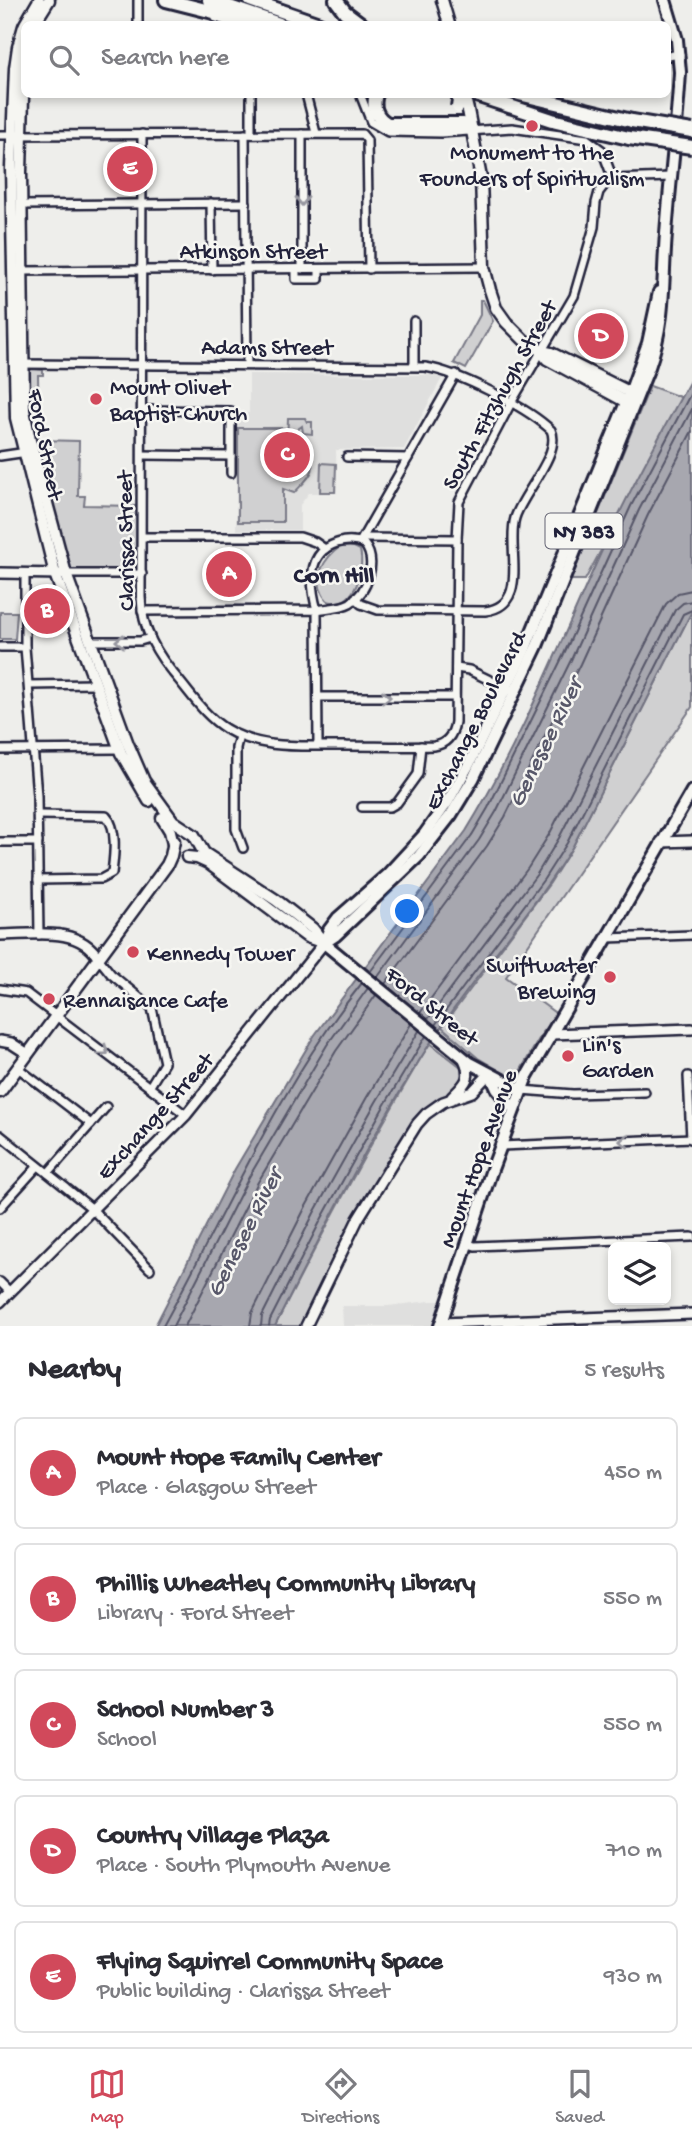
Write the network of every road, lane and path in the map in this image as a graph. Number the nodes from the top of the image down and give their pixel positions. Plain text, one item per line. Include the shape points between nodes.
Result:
1 (39, 0) edge
2 (49, 0) edge
3 (138, 0) edge
4 (158, 0) edge
5 (166, 0) edge
6 (209, 0) edge
7 (250, 0) edge
8 (336, 0) edge
9 (442, 0) edge
10 (665, 0) edge
11 (27, 21) edge
12 (36, 21) edge
13 (138, 21) edge
14 (225, 21) edge
15 (249, 21) edge
16 (270, 21) edge
17 (310, 21) edge
18 (357, 21) edge
19 (448, 21) edge
20 (671, 21) edge
21 (671, 22) edge
22 (680, 54) junction
23 (671, 55) edge
24 (20, 59) edge
25 (251, 98) edge
26 (307, 98) edge
27 (362, 98) edge
28 (376, 98) edge
29 (484, 98) edge
30 (534, 98) edge
31 (548, 98) edge
32 (462, 100) edge
33 (503, 105) junction
34 (579, 110) junction
35 (433, 125) junction
36 (472, 130) junction
37 (692, 131) edge
38 (316, 133) junction
39 (142, 134) junction
40 (248, 134) junction
41 (302, 134) junction
42 (0, 135) edge
43 (17, 135) junction
44 (692, 147) edge
45 (671, 177) junction
46 (613, 179) junction
47 (142, 203) junction
48 (211, 203) junction
49 (246, 203) junction
50 (21, 205) junction
51 (484, 267) junction
52 (299, 269) junction
53 (369, 269) junction
54 (142, 270) junction
55 (212, 270) junction
56 (246, 270) junction
57 (22, 271) junction
58 (414, 321) dead end
59 (541, 351) junction
60 (18, 364) junction
61 (142, 365) junction
62 (247, 365) junction
63 (414, 366) junction
64 (456, 374) junction
65 (631, 399) junction
66 (511, 404) junction
67 (142, 410) junction
68 (28, 452) junction
69 (142, 455) junction
70 (0, 456) edge
71 (231, 456) junction
72 (347, 457) dead end
73 (408, 458) junction
74 (231, 473) dead end
75 (142, 537) junction
76 (457, 539) junction
77 (362, 540) junction
78 (325, 550) junction
79 (0, 573) edge
80 (25, 573) junction
81 (60, 574) junction
82 (142, 574) junction
83 (355, 598) junction
84 (317, 610) junction
85 (142, 611) junction
86 (456, 611) junction
87 (150, 638) junction
88 (90, 641) junction
89 (0, 647) edge
90 (25, 647) junction
91 (456, 668) junction
92 (95, 684) junction
93 (29, 685) junction
94 (511, 690) junction
95 (318, 696) junction
96 (455, 697) junction
97 (239, 736) junction
98 (318, 745) junction
99 (421, 746) junction
100 (119, 748) junction
101 (0, 750) edge
102 (34, 750) junction
103 (692, 791) edge
104 (362, 807) dead end
105 (38, 814) junction
106 (194, 837) junction
107 (692, 841) edge
108 (0, 842) edge
109 (38, 842) junction
110 (662, 842) junction
111 (173, 845) junction
112 (243, 848) dead end
113 (186, 857) junction
114 (38, 880) junction
115 (129, 919) junction
116 (39, 934) junction
117 (0, 935) edge
118 (692, 935) edge
119 (607, 938) junction
120 (324, 943) junction
121 (99, 959) junction
122 (0, 989) edge
123 (57, 1015) junction
124 (692, 1029) edge
125 (552, 1034) junction
126 (0, 1041) edge
127 (28, 1054) junction
128 (461, 1055) junction
129 (18, 1068) junction
130 (490, 1075) junction
131 (688, 1076) dead end
132 (150, 1086) junction
133 (521, 1090) junction
134 (0, 1092) edge
135 (645, 1092) dead end
136 (451, 1098) junction
137 (106, 1107) dead end
138 (514, 1109) junction
139 (186, 1115) junction
140 (91, 1124) junction
141 (0, 1135) edge
142 (692, 1139) edge
143 (501, 1146) junction
144 (38, 1166) junction
145 (48, 1173) junction
146 (0, 1208) edge
147 (93, 1209) junction
148 (692, 1237) edge
149 (468, 1244) junction
150 (150, 1269) dead end
151 (0, 1282) edge
152 (10, 1292) junction
153 (0, 1302) edge
154 (692, 1314) edge
155 (440, 1325) edge
156 (306, 1326) edge

1 - 11 main road, Ford Street
2 - 12 main road
3 - 13 street
4 - 14 street
5 - 15 highway
6 - 16 highway
7 - 17 highway
8 - 18 highway
9 - 19 main road
10 - 20 main road, Exchange Boulevard / NY 383
21 - 22 main road, Exchange Boulevard / NY 383
22 - 23 street
22 - 45 main road, Exchange Boulevard / NY 383
24 - 43 main road, Ford Street
25 - 40 street
26 - 38 street
27 - 36 street via 371,122 381,130
28 - 35 highway via 375,110 386,123
29 - 33 highway
30 - 34 highway
31 - 34 highway
32 - 33 highway
32 - 35 highway via 451,119
32 - 36 main road
33 - 44 highway, bridge via 629,138
34 - 37 highway, bridge
35 - 36 highway via 463,124
36 - 46 street via 516,128 587,139 602,150
36 - 51 main road via 481,178
38 - 41 street
38 - 53 street via 360,133 368,140
39 - 40 street
39 - 43 street
39 - 47 street, Clarissa Street
40 - 41 street
40 - 49 street
41 -> 52 street
42 - 43 street
43 - 50 main road, Ford Street
43 - 60 main road, Ford Street
45 - 46 street
45 - 65 main road, Exchange Boulevard / NY 383 via 664,305 653,355
46 - 59 street, South Fitzhugh Street via 599,192 578,287
47 - 48 street
47 - 50 street
47 - 54 street, Clarissa Street
48 - 49 street
48 - 55 street
49 - 56 street
50 - 57 main road, Ford Street
51 - 53 street, Atkinson Street
51 - 59 main road via 500,314 520,337
52 - 53 street, Atkinson Street via 296,279 319,279 319,269
52 - 56 street, Atkinson Street
54 - 55 street, Atkinson Street
54 - 57 street, Atkinson Street
54 - 61 street, Clarissa Street
55 - 56 street, Atkinson Street
56 - 62 street
57 - 60 main road, Ford Street
58 - 63 street
59 - 65 main road via 549,360
59 - 66 street, South Fitzhugh Street
60 - 61 street, Adams Street
60 - 68 main road, Ford Street
61 - 62 street, Adams Street
61 - 67 street, Clarissa Street
62 - 63 street, Adams Street
63 - 64 street, Adams Street
64 - 66 street, Adams Street
64 - 73 street
65 - 94 main road, Exchange Boulevard / NY 383 via 541,637
66 - 76 street, South Fitzhugh Street via 462,495
66 - 86 street, Adams Street via 548,427 553,446 515,516 514,577 509,597 492,611
67 - 69 street, Clarissa Street
67 - 71 street via 231,411
68 - 70 street
68 - 81 main road, Ford Street
69 - 71 street
69 - 75 street, Clarissa Street
71 - 74 street
72 - 73 street
73 - 77 street
75 - 78 street via 300,537
75 - 82 street, Clarissa Street
76 - 77 street
76 - 86 street, South Fitzhugh Street
77 - 78 street via 340,542
77 - 83 street via 371,563
78 - 84 street via 312,574
79 - 80 street
80 - 81 street
80 - 90 street
81 - 82 street
81 - 88 main road, Ford Street
81 - 92 main road, Ford Street
82 - 85 street, Clarissa Street
83 - 84 street
83 - 86 street, Adams Street via 378,610
84 - 85 street
84 - 95 street
85 - 87 street, Clarissa Street
86 - 91 street, South Fitzhugh Street
87 -> 88 street
87 - 97 street, Clarissa Street via 163,662 210,717
88 - 106 main road, Ford Street via 140,775 174,823
89 - 90 street
90 - 93 street
91 - 94 street
91 - 96 street, South Fitzhugh Street
92 - 93 street
92 - 100 main road, Ford Street
93 - 102 street
94 - 120 main road, Exchange Boulevard / NY 383 via 442,810 403,859 332,925
94 - 120 main road, Exchange Boulevard / NY 383 via 473,779 439,832 397,879
95 -> 96 street
95 - 98 street
96 - 99 street, Clarissa Street via 456,722 450,737 437,746
97 - 98 street, Clarissa Street via 270,744
97 - 112 street via 236,829
98 - 99 street, Clarissa Street
99 - 104 street via 418,774 397,803
100 - 102 street
100 - 111 main road, Ford Street via 139,787 169,828
101 - 102 street
102 - 105 street
103 - 110 main road, Mount Hope Avenue
105 - 109 street
105 - 114 street via 106,816 113,828 113,851 108,877
106 - 111 main road via 180,833
106 - 113 main road via 195,852
106 - 120 main road, Ford Street via 206,854 262,890
107 - 110 street
108 - 109 street
109 - 114 street
110 - 119 main road, Mount Hope Avenue
111 - 113 main road
111 - 115 main road via 169,862
113 - 115 main road via 175,862
113 - 120 main road, Ford Street via 208,863 307,937
114 - 116 street
115 - 121 main road
116 - 117 street
116 - 121 street via 75,938
118 - 119 street
119 - 125 main road, Mount Hope Avenue
120 - 128 main road, Ford Street
120 - 139 street, Exchange Street
121 - 123 main road
121 - 132 street via 152,1008 164,1063
122 - 123 street via 24,992
123 - 127 main road
123 -> 132 street
124 - 125 street
125 - 133 main road, Mount Hope Avenue
126 - 127 street
127 - 129 main road
128 - 130 main road, Ford Street
128 - 136 street via 468,1079
129 - 134 main road
129 - 140 street
130 - 133 main road, Ford Street
130 - 136 street via 472,1092
130 - 138 main road
131 - 142 street
132 - 139 street
133 - 135 street
133 - 138 main road, Mount Hope Avenue
136 - 156 street via 426,1114 410,1135 358,1219
137 - 140 street
138 - 143 main road, Mount Hope Avenue
139 - 147 street, Exchange Street
140 - 145 street
141 - 144 street
142 -> 143 street
143 - 149 main road, Mount Hope Avenue
144 - 145 street
144 - 146 street
145 - 147 street
147 - 150 street
147 - 152 street, Exchange Street
148 - 149 street
149 - 155 main road, Mount Hope Avenue
151 - 152 street
152 - 153 street, Exchange Street
154 - 155 street

